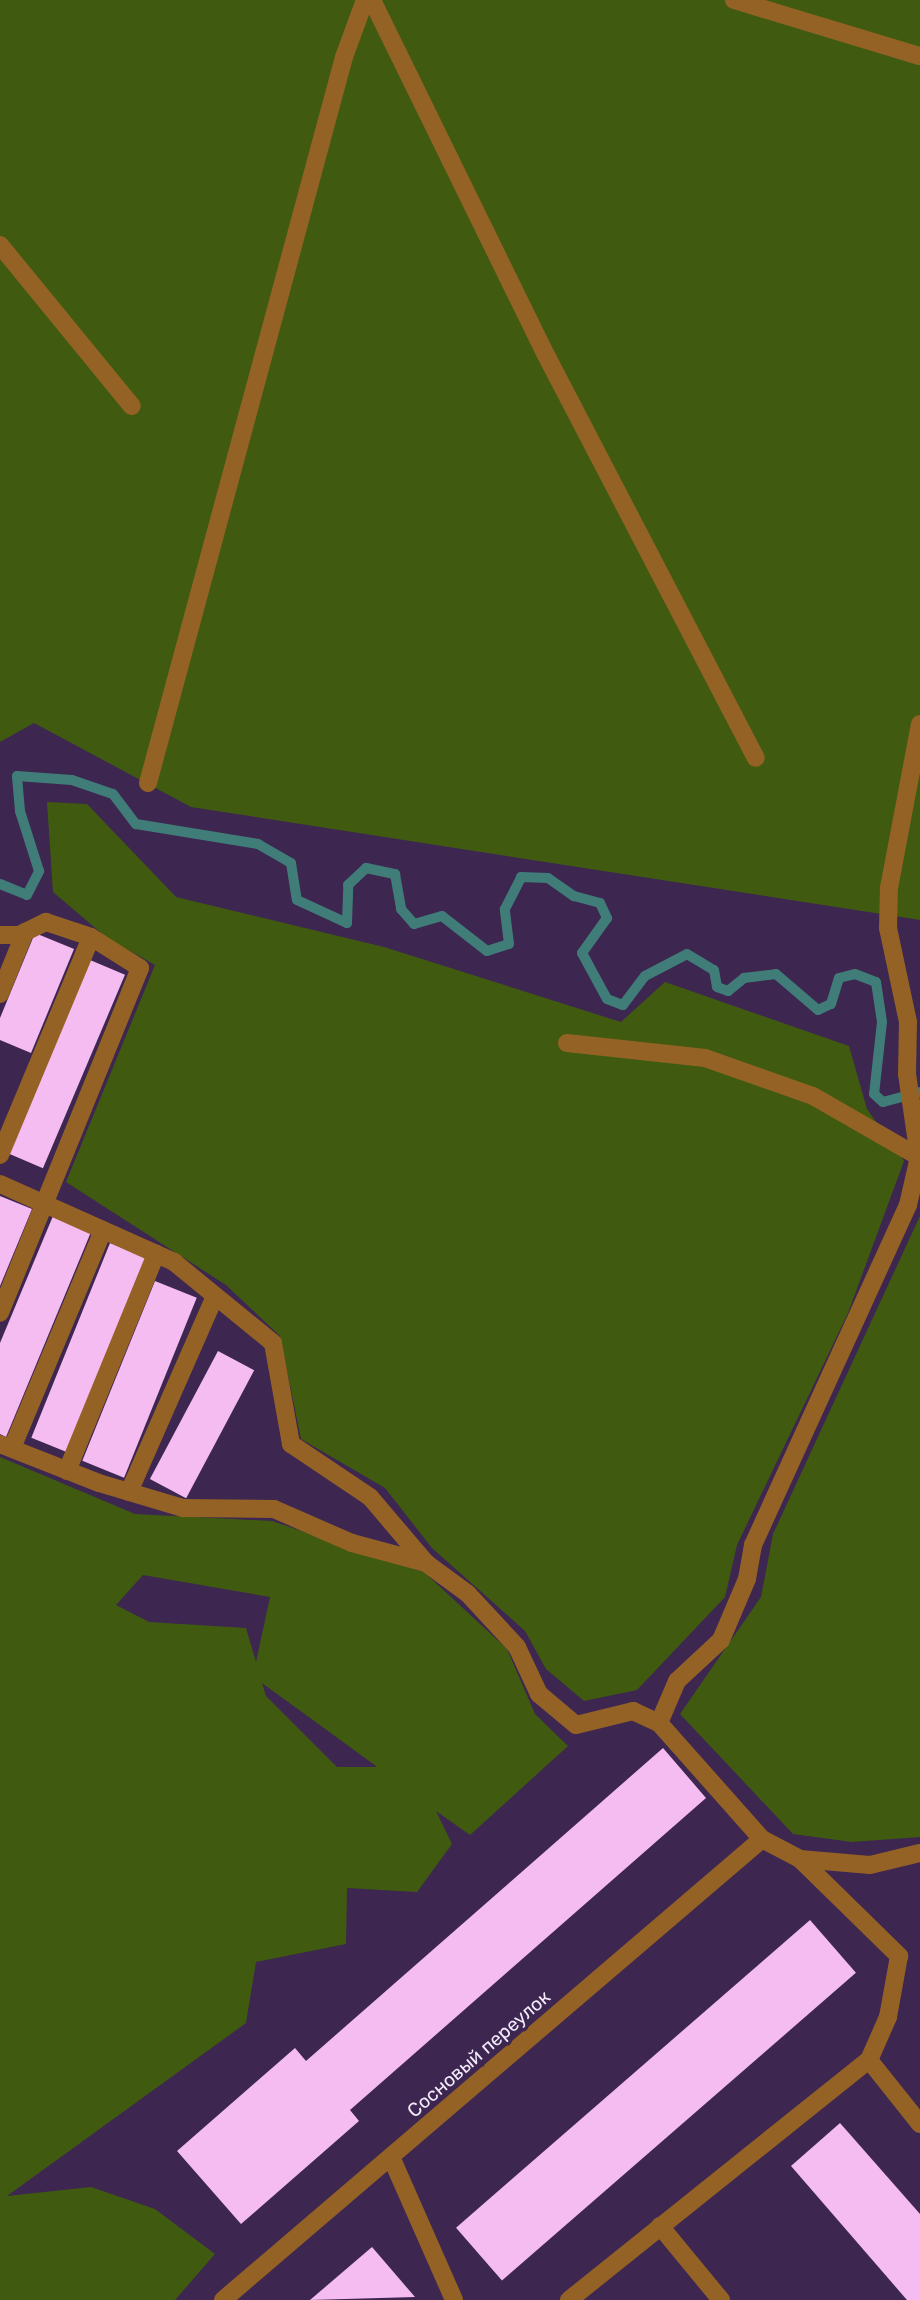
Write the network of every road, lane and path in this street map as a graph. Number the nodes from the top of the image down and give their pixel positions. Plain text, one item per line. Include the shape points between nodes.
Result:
1 (365, 0) edge
2 (372, 0) edge
3 (734, 0) edge
4 (794, 9) edge
5 (920, 56) edge
6 (0, 245) edge
7 (132, 406) dead end
8 (920, 724) edge
9 (756, 758) dead end
10 (148, 783) dead end
11 (25, 932) junction
12 (0, 935) edge
13 (91, 937) junction
14 (0, 994) edge
15 (567, 1043) dead end
16 (0, 1155) edge
17 (919, 1157) edge
18 (0, 1184) edge
19 (44, 1204) junction
20 (103, 1230) junction
21 (156, 1254) junction
22 (215, 1296) junction
23 (0, 1313) edge
24 (6, 1446) edge
25 (67, 1471) junction
26 (129, 1492) junction
27 (426, 1563) junction
28 (659, 1723) junction
29 (762, 1839) junction
30 (920, 1853) edge
31 (800, 1859) junction
32 (869, 2060) junction
33 (920, 2124) edge
34 (391, 2157) junction
35 (660, 2226) junction
36 (223, 2300) edge
37 (454, 2300) edge
38 (569, 2300) edge
39 (721, 2300) edge

1 - 10 street via 344,57
2 - 9 street via 547,355
3 - 4 street
4 - 5 street
6 - 7 street
8 - 17 street via 888,888 888,928 908,1022 907,1074
11 - 12 street
11 - 13 street via 46,922
11 - 14 street
13 - 16 street
13 - 19 street via 139,968
15 - 17 street via 705,1058 813,1096
17 - 28 street via 908,1205 753,1545 747,1579 721,1640 677,1681
18 - 19 street
19 - 20 street
19 - 23 street
20 - 21 street
20 - 24 street
21 - 22 street
21 - 25 street
22 - 26 street
22 - 27 street via 273,1343 291,1444 370,1497
24 - 25 street
25 - 26 street
26 - 27 street via 183,1508 274,1510 352,1543
27 - 28 street via 468,1594 517,1647 539,1694 576,1725 633,1711
28 - 29 street
29 - 31 street
29 - 34 street, Сосновый переулок
30 - 31 street via 870,1865
31 - 32 street via 899,1956 888,2017
32 - 33 street
32 - 35 street
34 - 36 street, Сосновый переулок
34 - 37 street
35 - 38 street
35 - 39 street

